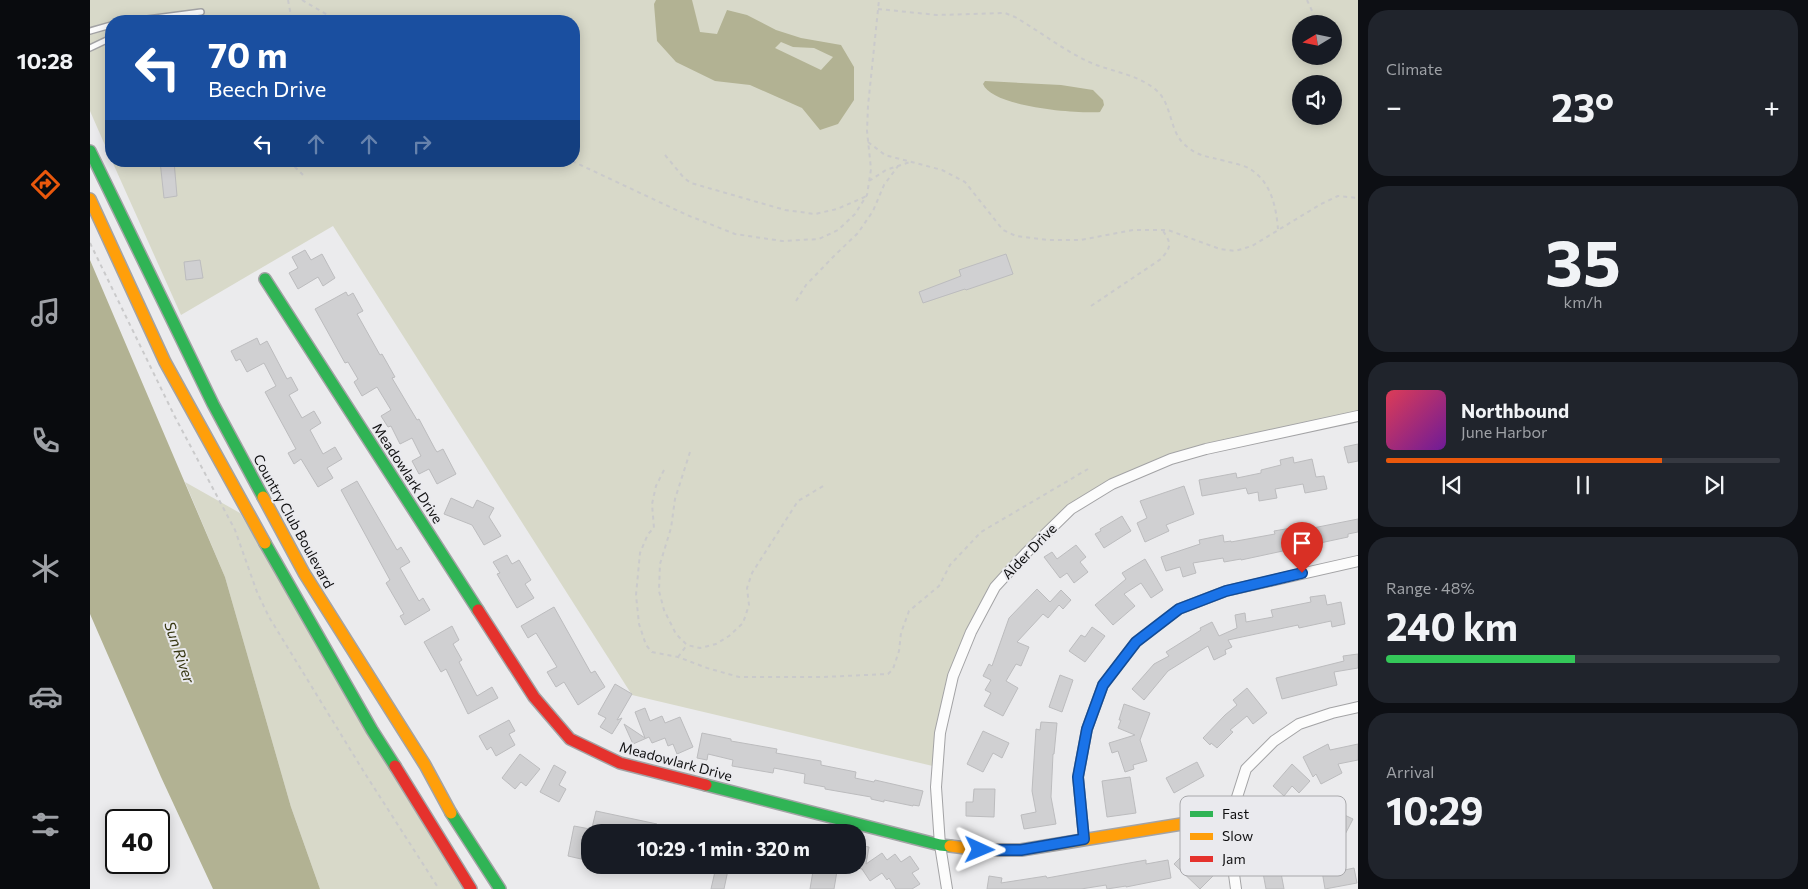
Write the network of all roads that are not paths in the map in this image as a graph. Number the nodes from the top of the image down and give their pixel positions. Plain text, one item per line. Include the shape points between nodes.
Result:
1 (201, 12) dead end
2 (178, 15) edge
3 (105, 27) edge
4 (90, 31) edge
5 (105, 41) edge
6 (90, 48) edge
7 (90, 151) edge
8 (90, 200) edge
9 (265, 279) dead end
10 (1358, 416) edge
11 (1358, 561) edge
12 (1358, 707) edge
13 (1237, 796) edge
14 (1180, 824) edge
15 (1084, 839) junction
16 (940, 845) junction
17 (1234, 876) edge
18 (471, 889) edge
19 (500, 889) edge
20 (947, 889) edge
21 (1236, 889) edge

1 - 2 lane
3 - 4 lane
5 - 6 lane
7 - 19 main road, Country Club Boulevard via 213,404 304,573
8 - 18 main road via 166,362 250,517 372,730
9 - 16 main road, Meadowlark Drive via 534,697 570,738 620,763
10 - 16 street, Alder Drive via 1171,459 1112,484 1071,509 1026,553 995,587 954,676 940,733 936,787
11 - 15 street via 1226,591 1179,609 1136,642 1103,685 1087,729 1078,777
12 - 13 street via 1299,724 1274,741 1246,769
14 - 15 main road, Meadowlark Drive
15 - 16 main road, Meadowlark Drive via 1021,850 980,850
16 - 20 street, Alder Drive
17 - 21 street

